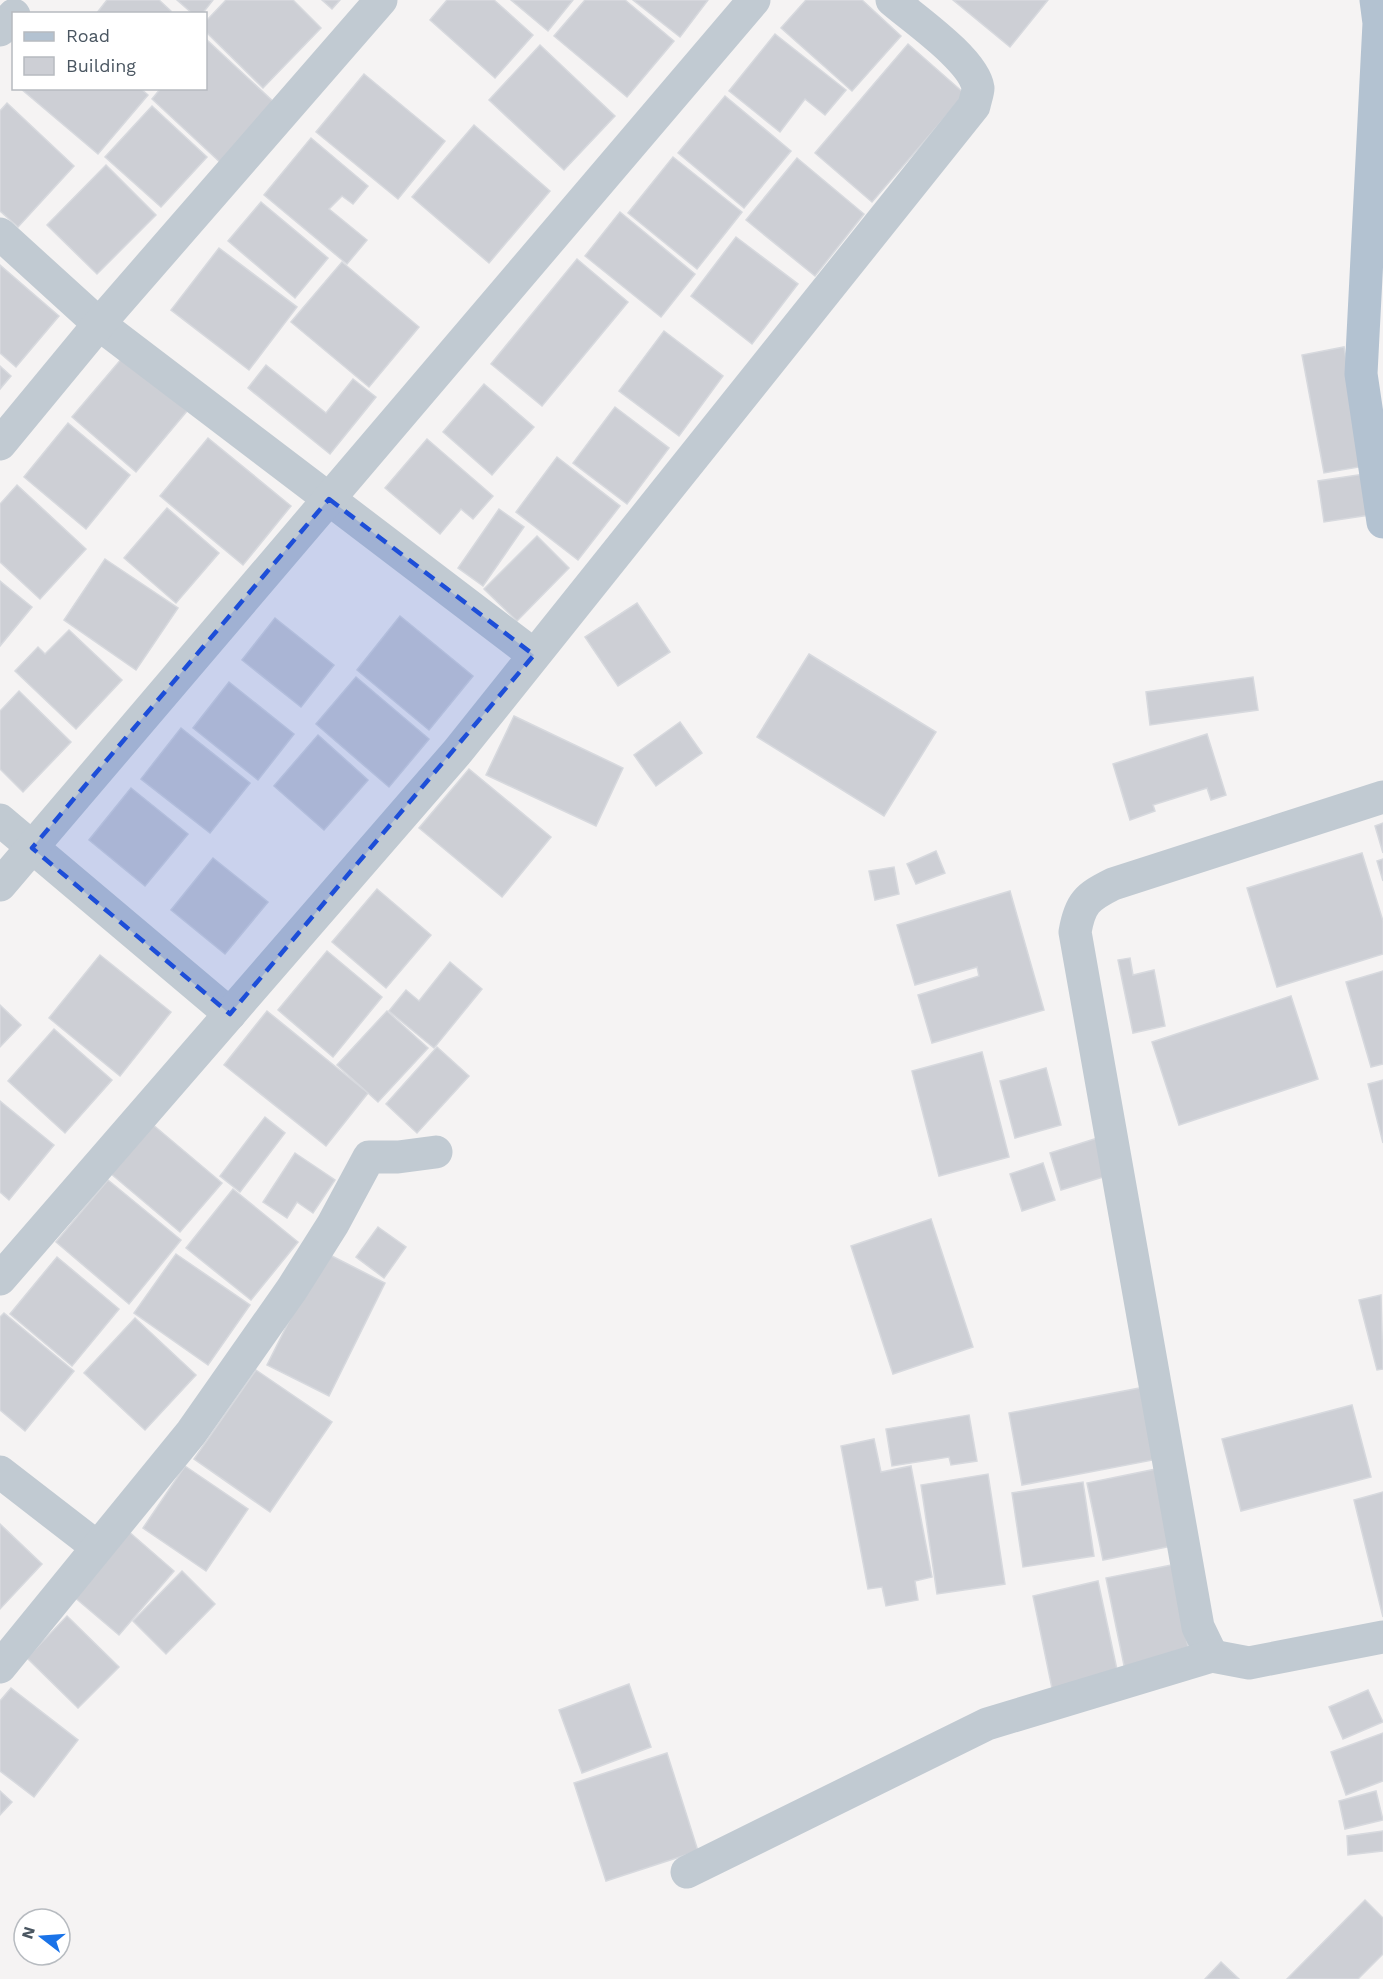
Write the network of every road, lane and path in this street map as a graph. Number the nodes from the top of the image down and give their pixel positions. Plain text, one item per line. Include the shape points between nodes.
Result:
1 (26, 0) edge
2 (381, 0) edge
3 (754, 0) edge
4 (892, 0) edge
5 (1376, 0) edge
6 (16, 12) edge
7 (12, 16) edge
8 (0, 30) edge
9 (0, 234) edge
10 (99, 324) junction
11 (0, 444) edge
12 (329, 499) junction
13 (1383, 522) edge
14 (534, 655) junction
15 (1383, 797) edge
16 (0, 820) edge
17 (32, 848) junction
18 (0, 885) edge
19 (230, 1014) junction
20 (436, 1152) dead end
21 (0, 1279) edge
22 (0, 1472) edge
23 (97, 1547) junction
24 (1383, 1637) edge
25 (1212, 1656) junction
26 (0, 1667) edge
27 (687, 1872) dead end

1 - 6 street
2 - 10 street
3 - 12 street
4 - 14 street via 960,58 974,76 978,89 974,106
5 - 13 main road via 1379,23 1360,374
7 - 8 street
9 - 10 street
10 - 11 street
10 - 12 street
12 - 14 street
12 - 17 street
14 - 19 street via 458,751
15 - 25 street via 1113,884 1091,895 1079,912 1075,932 1198,1627
16 - 17 street
17 - 18 street
17 - 19 street
19 - 21 street
20 - 23 street via 369,1158 292,1289 191,1433
22 - 23 street
23 - 26 street
24 - 25 street via 1250,1663
25 - 27 street via 987,1724

